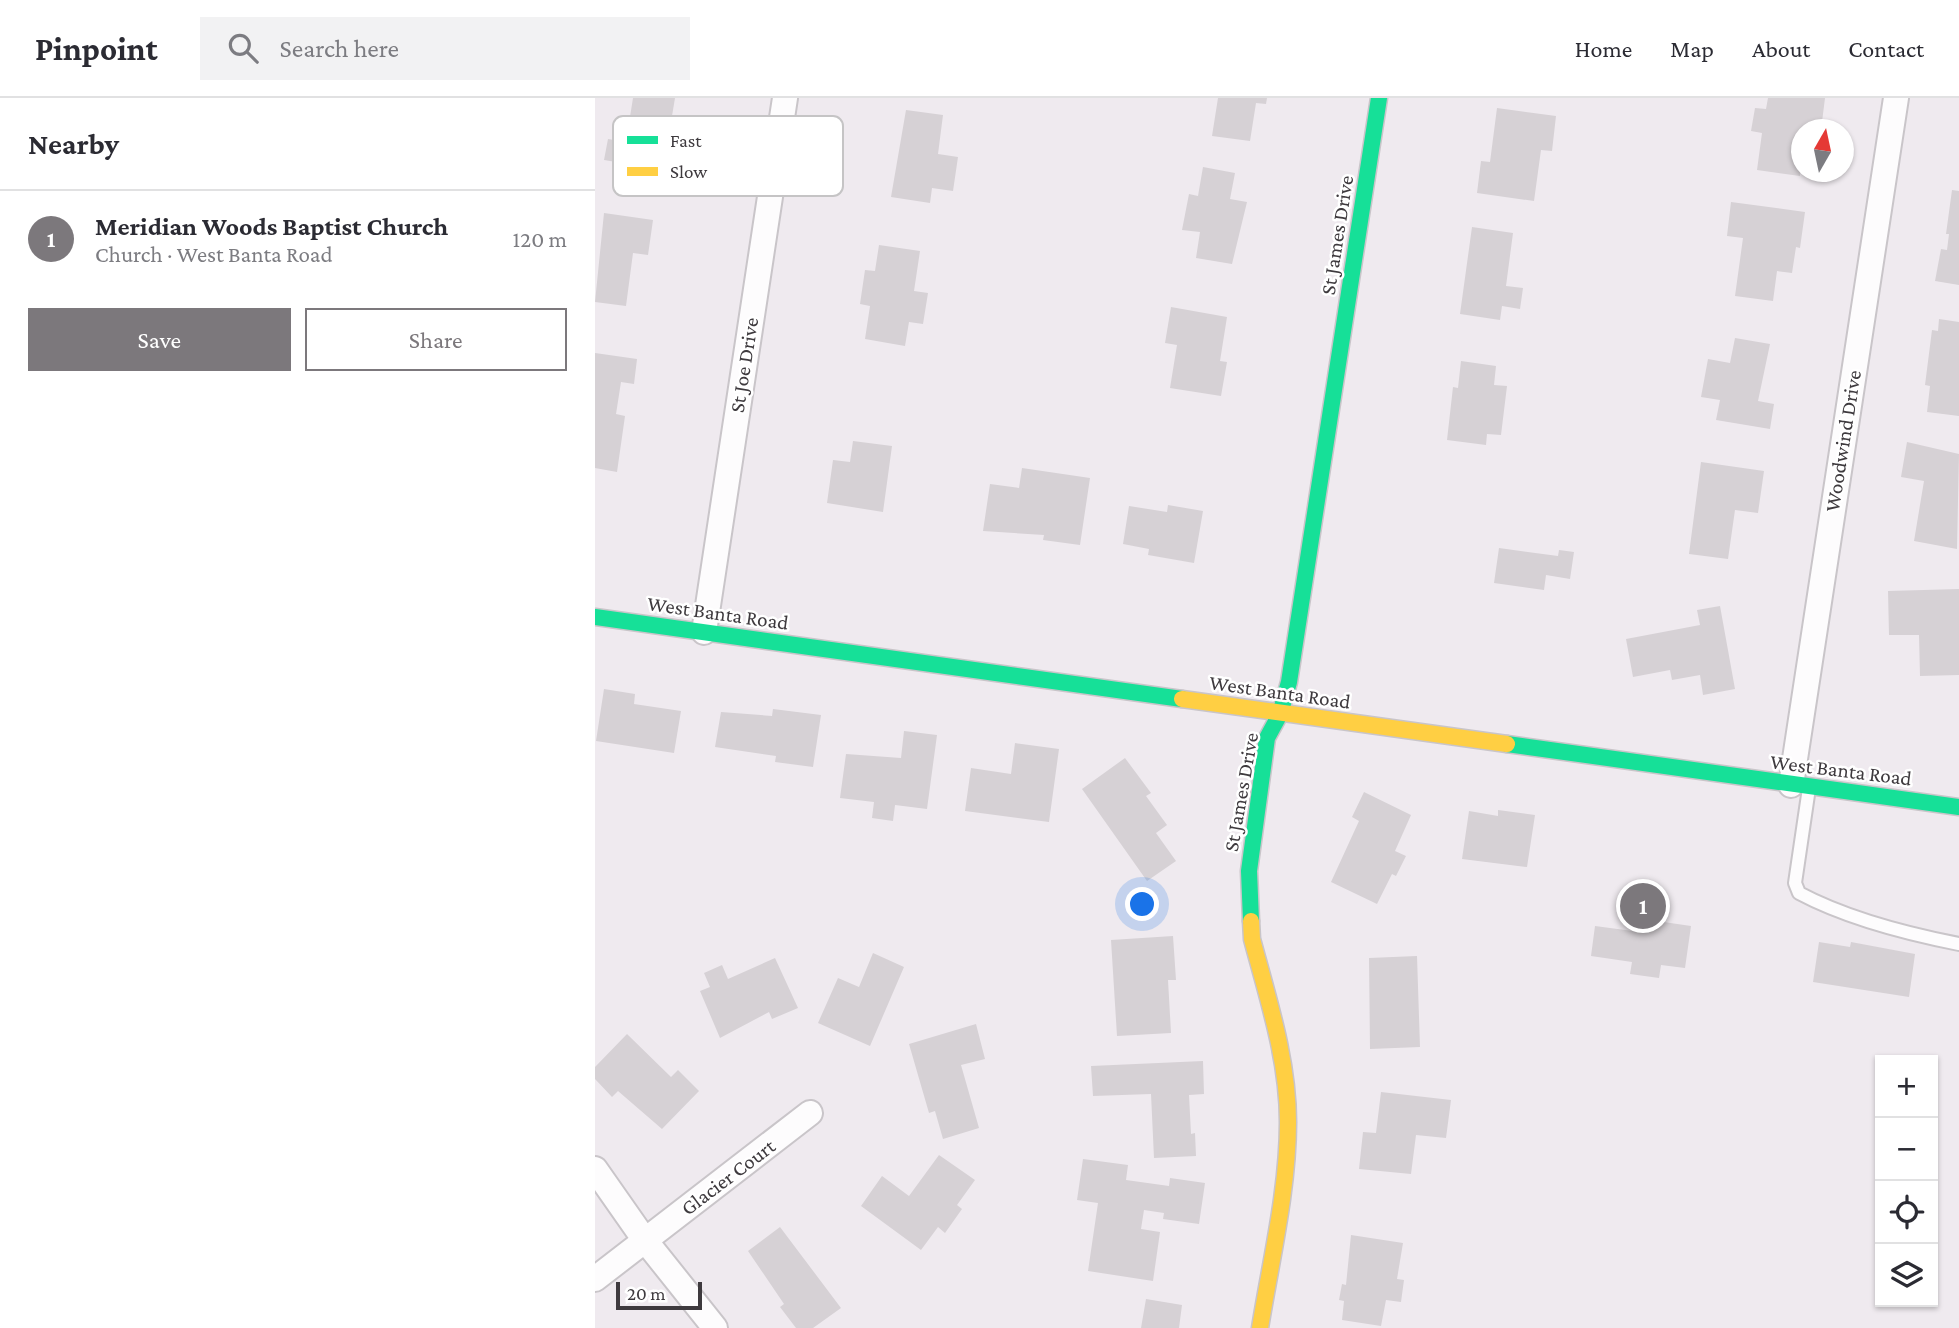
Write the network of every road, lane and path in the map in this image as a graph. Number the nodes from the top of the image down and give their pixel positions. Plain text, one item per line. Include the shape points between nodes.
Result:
1 (785, 98) edge
2 (1379, 98) edge
3 (1896, 98) edge
4 (782, 116) edge
5 (770, 196) edge
6 (595, 617) edge
7 (703, 632) junction
8 (1280, 714) junction
9 (1800, 786) junction
10 (1959, 807) edge
11 (1959, 944) edge
12 (810, 1113) dead end
13 (595, 1169) edge
14 (644, 1239) junction
15 (595, 1279) edge
16 (715, 1328) edge
17 (1260, 1328) edge

1 - 4 street, St Joe Drive
2 - 8 street, St James Drive via 1289,682
3 - 9 street, Woodwind Drive
5 - 7 street, St Joe Drive
6 - 7 street, West Banta Road
7 - 8 street, West Banta Road
8 - 9 street, West Banta Road
8 - 17 street, St James Drive via 1267,738 1248,884 1252,939 1281,1046 1288,1119
9 - 10 street, West Banta Road
9 - 11 lane via 1795,883 1799,893 1817,903
12 - 14 street, Glacier Court
13 - 14 street
14 - 15 street, Glacier Court
14 - 16 street

